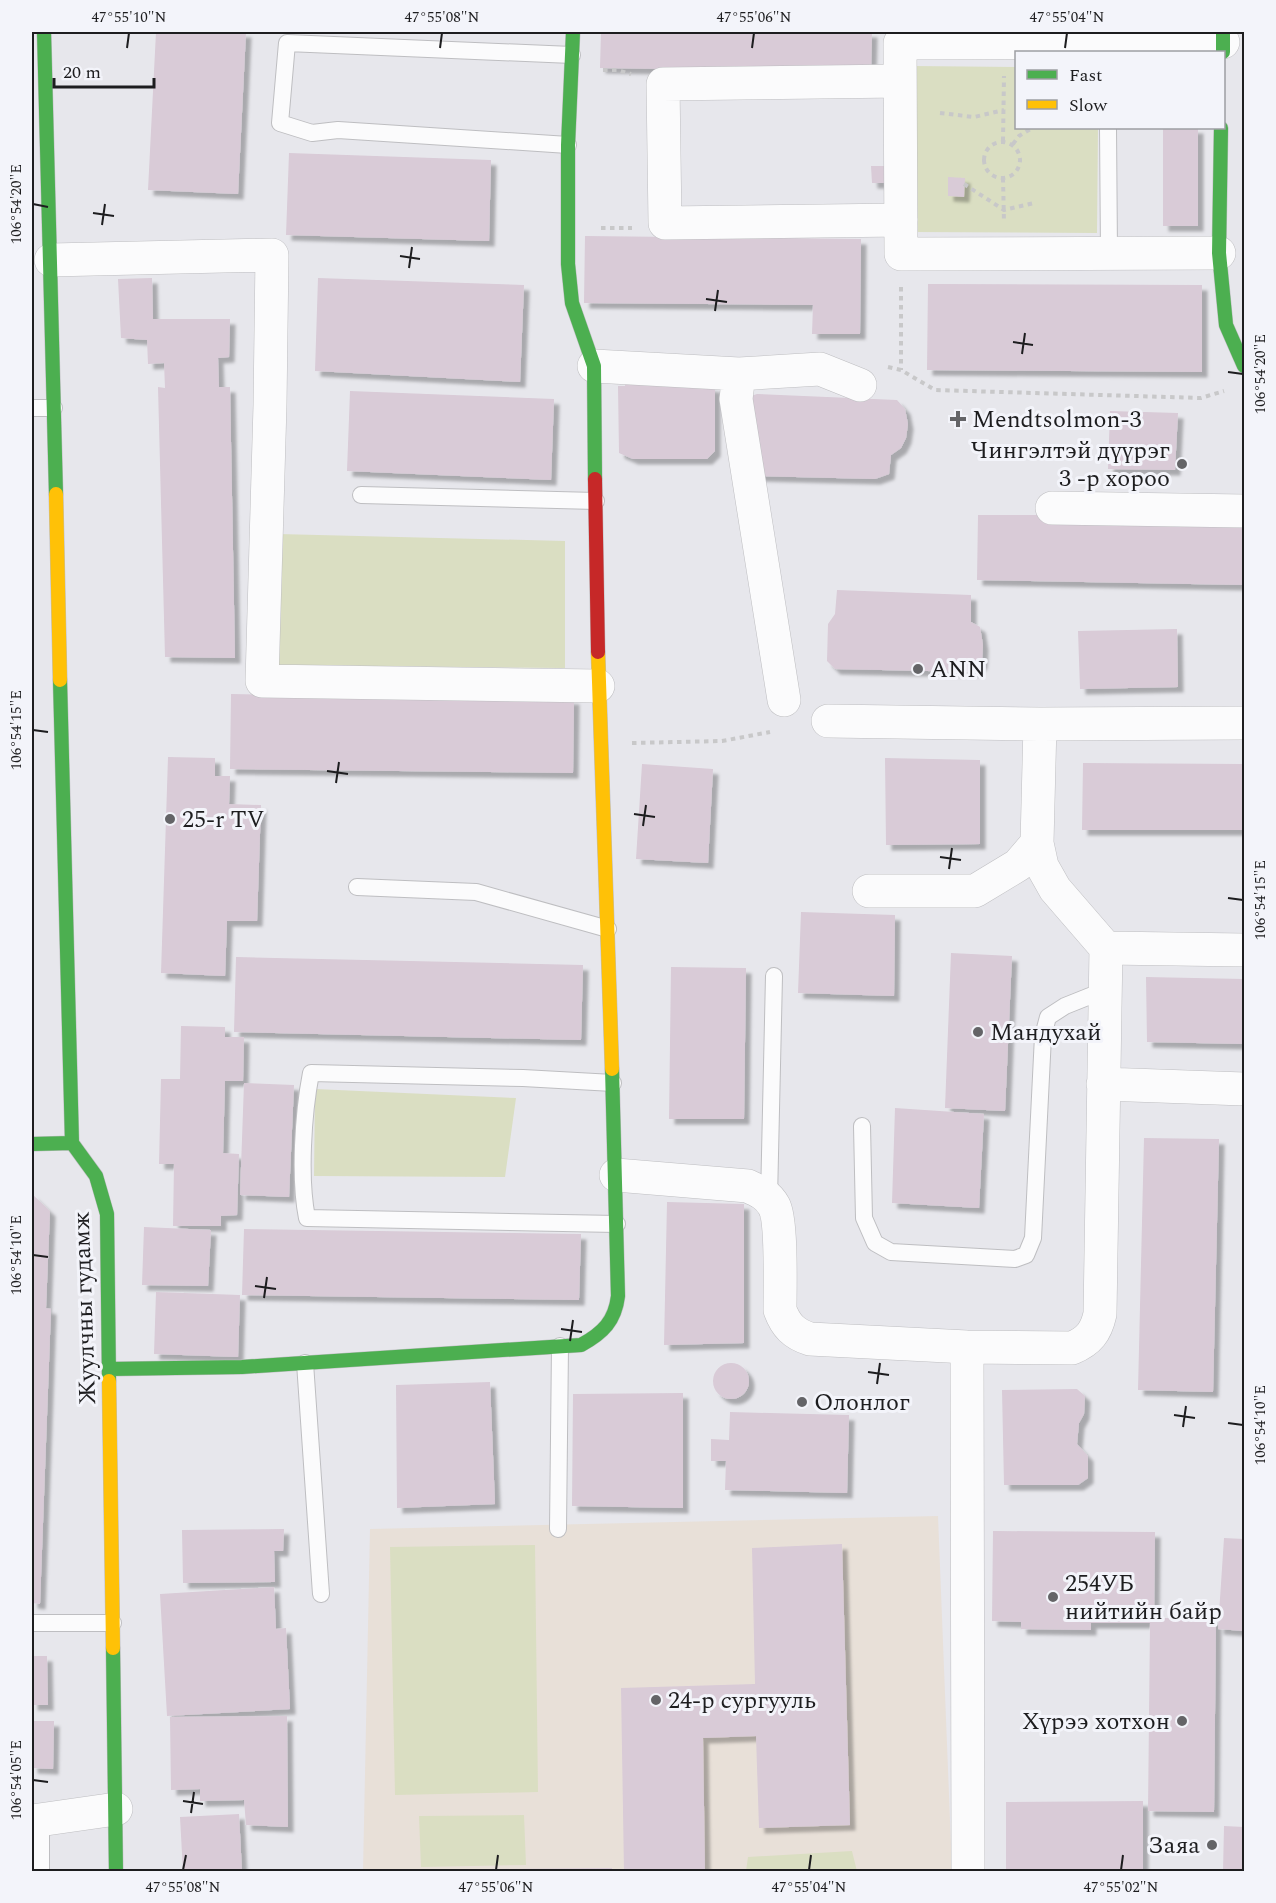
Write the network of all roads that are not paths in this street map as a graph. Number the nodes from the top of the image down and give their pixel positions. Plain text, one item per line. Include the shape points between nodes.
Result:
1 (44, 32) edge
2 (573, 32) edge
3 (1223, 42) edge
4 (1107, 47) edge
5 (572, 62) junction
6 (900, 81) junction
7 (1108, 129) edge
8 (1221, 129) edge
9 (568, 145) junction
10 (901, 220) junction
11 (1109, 253) junction
12 (1219, 253) junction
13 (51, 260) junction
14 (594, 366) junction
15 (1244, 366) edge
16 (738, 374) junction
17 (871, 375) road end
18 (32, 408) edge
19 (54, 408) junction
20 (362, 495) dead end
21 (596, 501) junction
22 (1052, 508) dead end
23 (1245, 512) edge
24 (598, 686) junction
25 (784, 700) dead end
26 (828, 721) road end
27 (1245, 723) edge
28 (1040, 724) junction
29 (1037, 843) junction
30 (357, 887) dead end
31 (870, 891) dead end
32 (608, 929) junction
33 (1106, 948) junction
34 (1245, 950) edge
35 (774, 976) dead end
36 (1106, 990) junction
37 (613, 1083) junction
38 (1103, 1084) junction
39 (1245, 1089) edge
40 (862, 1126) dead end
41 (72, 1143) junction
42 (32, 1144) edge
43 (616, 1175) junction
44 (769, 1199) junction
45 (617, 1224) junction
46 (560, 1346) junction
47 (967, 1347) junction
48 (305, 1363) junction
49 (109, 1369) junction
50 (558, 1529) dead end
51 (321, 1594) dead end
52 (32, 1623) edge
53 (113, 1623) junction
54 (116, 1809) junction
55 (36, 1820) edge
56 (41, 1872) edge
57 (116, 1872) edge
58 (968, 1872) edge

1 - 13 main road
2 - 5 main road
3 - 4 street
4 - 6 street via 1005,42 900,43
5 - 9 main road
5 - 9 lane via 286,43 280,123 312,133 338,129
6 - 10 street
6 - 10 street via 663,84 665,223
7 - 11 lane
8 - 12 main road
9 - 14 main road via 567,228 572,303
10 - 11 street via 901,254
11 - 12 street
12 - 15 main road via 1226,325
13 - 19 main road
13 - 24 street via 272,255 262,681
14 - 16 street
14 - 21 main road
16 - 17 street via 820,369
16 - 25 street via 736,399
18 - 19 lane
19 - 41 main road
20 - 21 lane
21 - 24 main road
22 - 23 street
24 - 32 main road
26 - 28 street
27 - 28 street
28 - 29 street
29 - 31 street via 1018,865 975,891
29 - 33 street via 1042,866 1055,889
30 - 32 lane via 476,892
32 - 37 main road
33 - 34 street
33 - 36 street
35 - 44 lane
36 - 38 street
36 - 40 lane via 1048,1017 1043,1036 1034,1238 1026,1255 1015,1259 891,1252 875,1243 864,1218
37 - 43 main road
37 - 45 lane via 311,1073 306,1101 303,1198 307,1218
38 - 39 street
38 - 47 street via 1098,1326 1092,1336 1072,1348
41 - 42 main road
41 - 49 main road, Жуулчны гудамж via 96,1176 107,1214
43 - 44 street via 748,1186
43 - 45 main road
44 - 47 street via 776,1208 778,1223 780,1310 790,1330 810,1339
45 - 46 main road via 619,1302 614,1316 594,1338 581,1345
46 - 48 main road
46 - 50 lane
47 - 58 street
48 - 49 main road
48 - 51 lane
49 - 53 main road, Жуулчны гудамж
52 - 53 lane
53 - 54 main road, Жуулчны гудамж
54 - 55 street
54 - 57 main road, Жуулчны гудамж
55 - 56 lane

